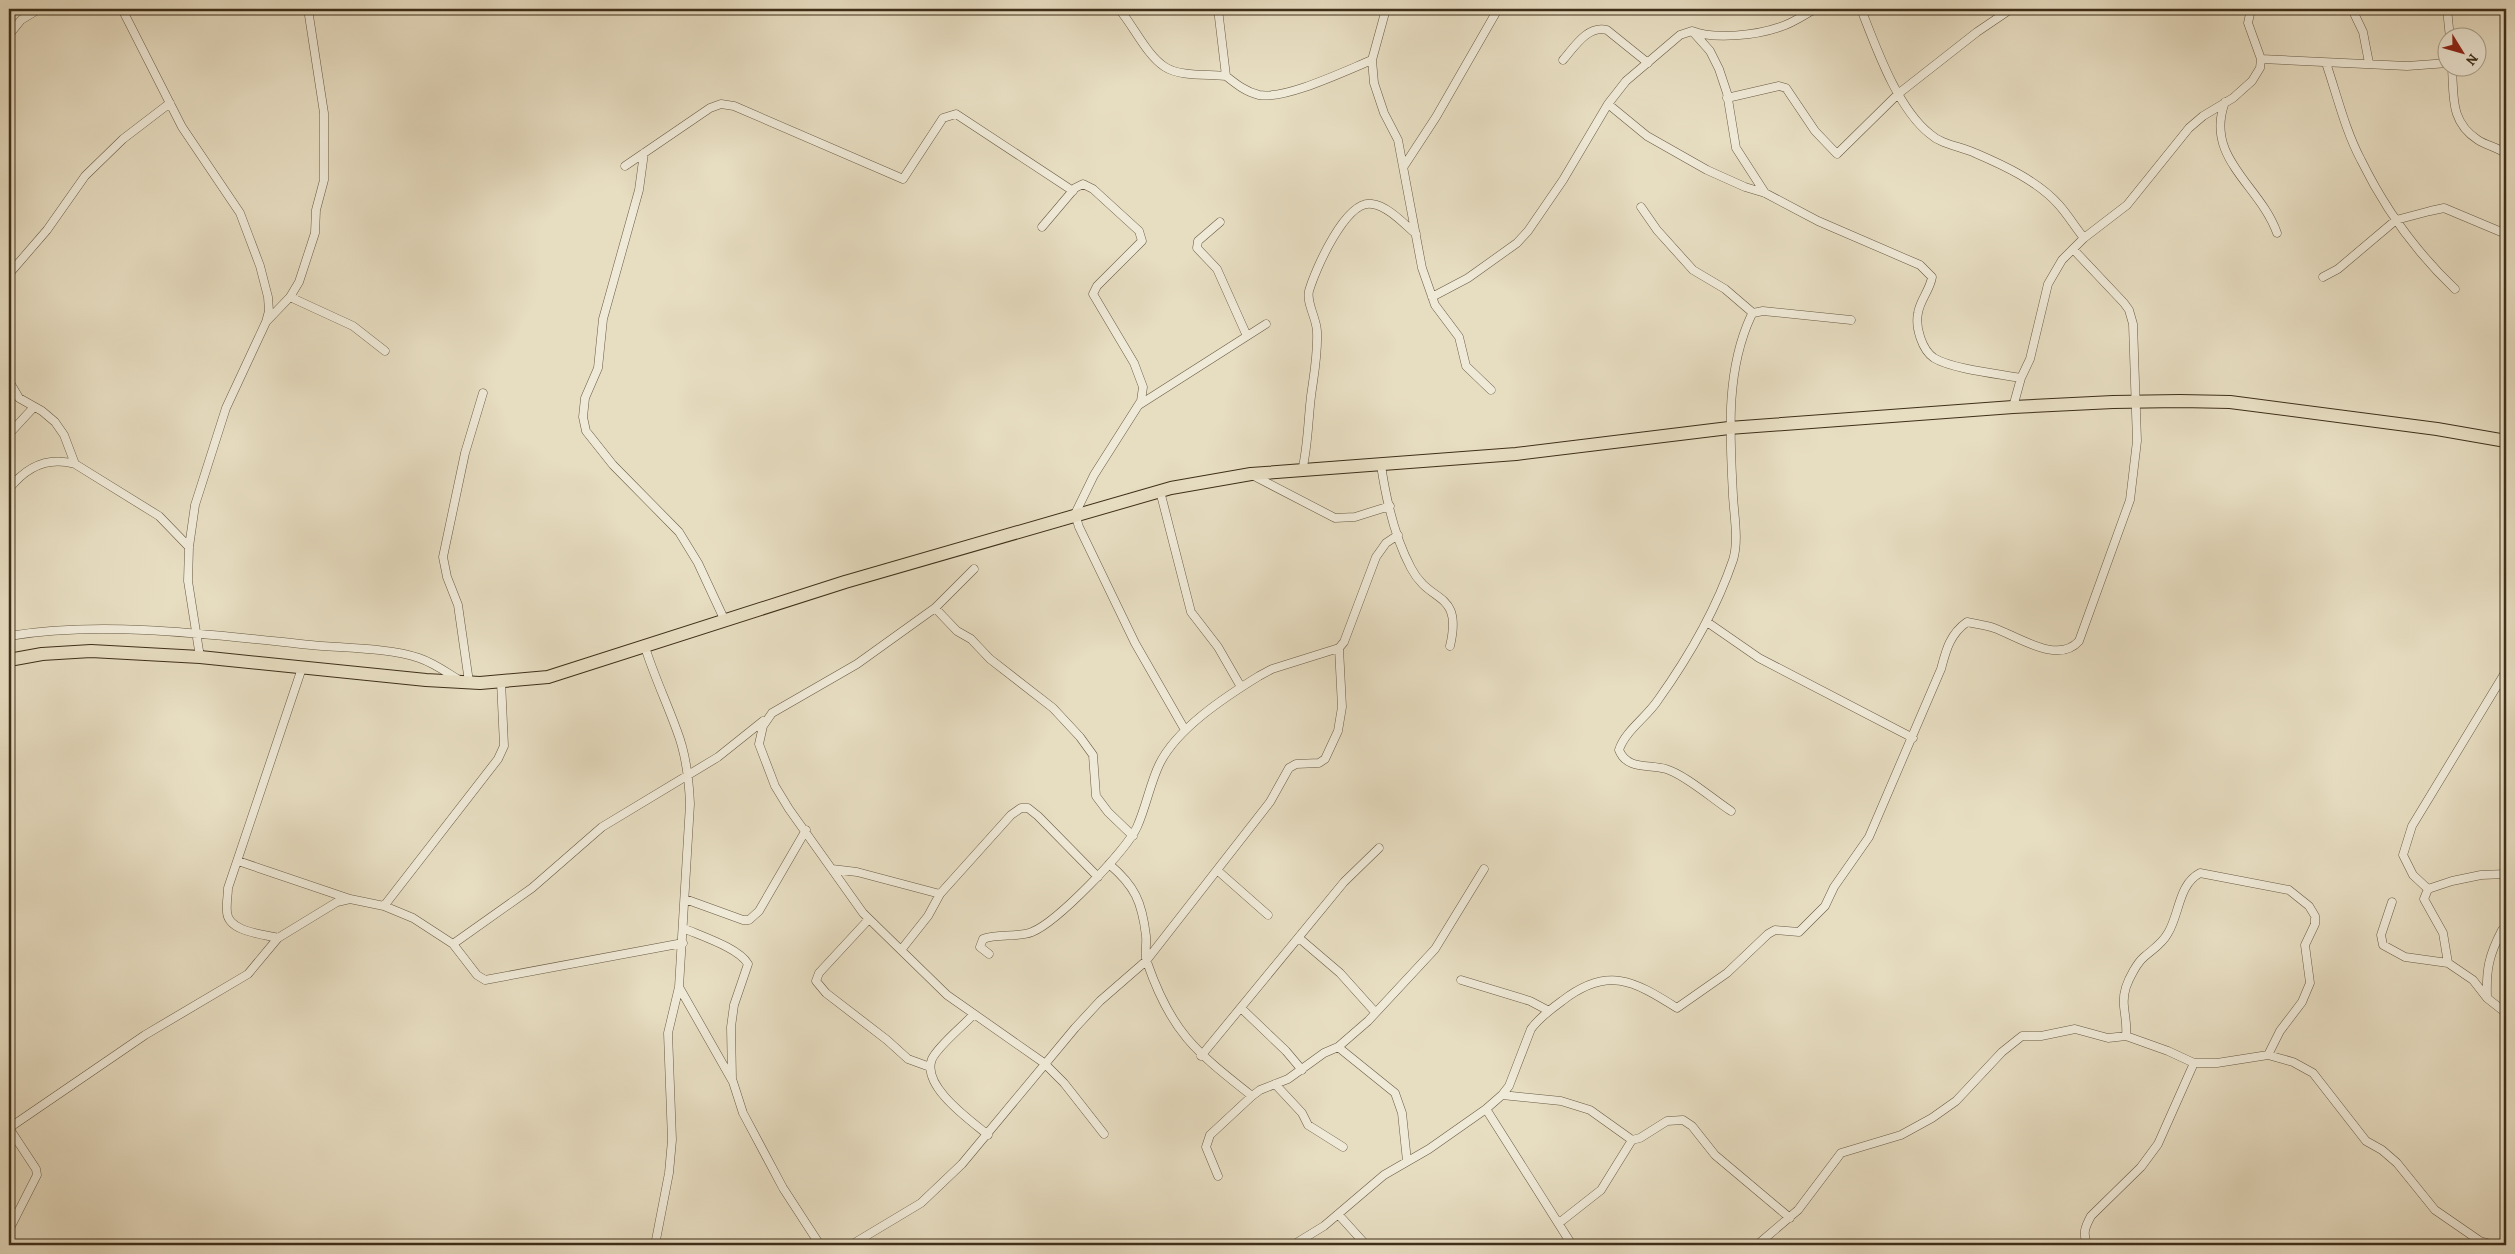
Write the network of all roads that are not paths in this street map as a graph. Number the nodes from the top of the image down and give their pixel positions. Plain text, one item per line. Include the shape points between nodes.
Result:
1 (39, 9) edge
2 (122, 9) edge
3 (308, 9) edge
4 (1119, 9) edge
5 (1218, 9) edge
6 (1386, 9) edge
7 (1498, 9) edge
8 (1815, 9) edge
9 (1861, 9) edge
10 (2011, 9) edge
11 (2251, 9) edge
12 (2352, 9) edge
13 (2446, 9) edge
14 (2449, 28) edge
15 (1692, 31) junction
16 (9, 35) edge
17 (2261, 59) junction
18 (1372, 60) junction
19 (1563, 60) dead end
20 (1648, 63) junction
21 (2326, 63) junction
22 (2369, 64) junction
23 (2438, 64) edge
24 (1226, 76) junction
25 (2453, 78) edge
26 (1898, 94) junction
27 (1728, 98) junction
28 (2225, 102) junction
29 (170, 103) junction
30 (1608, 104) junction
31 (644, 153) junction
32 (2506, 154) edge
33 (625, 166) dead end
34 (1404, 166) junction
35 (1073, 191) junction
36 (1765, 192) junction
37 (1641, 207) dead end
38 (2396, 220) junction
39 (1220, 222) dead end
40 (1042, 226) dead end
41 (2276, 233) dead end
42 (1416, 234) junction
43 (2506, 234) edge
44 (2084, 238) junction
45 (2074, 249) junction
46 (9, 274) edge
47 (2323, 277) dead end
48 (2455, 289) dead end
49 (290, 297) junction
50 (1432, 297) junction
51 (1754, 313) junction
52 (1851, 320) dead end
53 (266, 322) junction
54 (1266, 324) dead end
55 (1248, 336) junction
56 (385, 351) dead end
57 (2021, 378) junction
58 (9, 381) edge
59 (1491, 390) dead end
60 (483, 393) dead end
61 (2134, 401) junction
62 (1138, 406) junction
63 (34, 407) junction
64 (2013, 408) junction
65 (1729, 428) junction
66 (9, 434) edge
67 (2506, 441) edge
68 (75, 464) junction
69 (1381, 465) junction
70 (1302, 471) junction
71 (1251, 474) junction
72 (9, 489) edge
73 (1160, 491) junction
74 (1390, 506) junction
75 (1075, 514) junction
76 (1398, 535) junction
77 (189, 548) junction
78 (974, 569) dead end
79 (935, 608) junction
80 (725, 621) junction
81 (1707, 622) junction
82 (195, 635) junction
83 (9, 636) edge
84 (1450, 646) dead end
85 (645, 647) junction
86 (1339, 648) junction
87 (200, 657) junction
88 (9, 660) edge
89 (302, 668) junction
90 (2506, 671) edge
91 (465, 681) junction
92 (502, 682) junction
93 (1241, 687) junction
94 (767, 718) junction
95 (1185, 730) junction
96 (1913, 738) junction
97 (688, 777) junction
98 (1731, 811) dead end
99 (806, 830) junction
100 (1133, 836) junction
101 (1378, 848) dead end
102 (238, 861) junction
103 (1109, 864) junction
104 (1484, 869) dead end
105 (832, 870) junction
106 (1217, 870) junction
107 (2506, 874) edge
108 (1098, 877) junction
109 (2428, 889) junction
110 (940, 894) junction
111 (350, 899) junction
112 (685, 899) junction
113 (2392, 902) dead end
114 (384, 906) junction
115 (1268, 914) dead end
116 (869, 919) junction
117 (683, 928) junction
118 (2502, 930) dead end
119 (278, 938) junction
120 (1299, 938) junction
121 (683, 943) junction
122 (453, 944) junction
123 (901, 950) junction
124 (989, 954) dead end
125 (1146, 961) junction
126 (2448, 963) junction
127 (1461, 980) dead end
128 (679, 987) junction
129 (2487, 998) junction
130 (1241, 1008) junction
131 (1549, 1011) junction
132 (1375, 1012) junction
133 (2506, 1013) edge
134 (974, 1014) junction
135 (2126, 1036) junction
136 (1338, 1047) junction
137 (2268, 1055) junction
138 (1201, 1056) junction
139 (1044, 1063) junction
140 (2194, 1063) junction
141 (930, 1067) junction
142 (1302, 1070) junction
143 (733, 1082) junction
144 (1275, 1084) junction
145 (1502, 1095) junction
146 (1252, 1096) junction
147 (1486, 1109) junction
148 (9, 1128) edge
149 (1104, 1134) dead end
150 (988, 1135) junction
151 (1632, 1140) junction
152 (1343, 1147) dead end
153 (1407, 1161) junction
154 (1218, 1176) dead end
155 (1338, 1214) junction
156 (1790, 1218) junction
157 (1559, 1223) junction
158 (9, 1230) edge
159 (2506, 1240) edge
160 (656, 1245) edge
161 (820, 1245) edge
162 (851, 1245) edge
163 (1293, 1245) edge
164 (1366, 1245) edge
165 (1572, 1245) edge
166 (1757, 1245) edge
167 (2088, 1245) edge
168 (2494, 1245) edge
169 (2498, 1245) edge

1 - 16 street via 21,20
2 - 29 street
3 - 49 street via 324,113 324,180 309,254
4 - 24 street via 1164,66 1179,72
5 - 24 street
6 - 18 street
7 - 34 street
8 - 15 street via 1780,27 1754,32 1720,36
9 - 26 street via 1880,60
10 - 26 street
11 - 17 street via 2248,23
12 - 22 street via 2363,32
13 - 14 street
15 - 20 street via 1680,35
15 - 27 street via 1710,51
17 - 21 street
17 - 28 street via 2252,81
18 - 24 street via 1274,95 1260,95 1241,88
18 - 34 street via 1374,83 1398,140
19 - 20 street via 1590,32 1600,28 1607,30
20 - 30 street via 1626,81
21 - 22 street
21 - 38 street via 2361,161
22 - 23 street
25 - 32 street via 2455,115 2470,134
26 - 27 street via 1837,154 1815,131 1786,88 1779,86
26 - 44 street via 1931,136 1974,153 2035,184 2059,204
27 - 36 street via 1736,148
28 - 41 street via 2219,124 2226,154 2267,211
28 - 44 street via 2189,128 2127,205
29 - 46 street via 123,139 85,176 47,230
29 - 53 street via 219,186 240,213 268,297
30 - 36 street via 1647,136 1707,170
30 - 50 street via 1528,231 1505,254
31 - 33 street
31 - 35 street via 716,104 727,104 903,180 944,118 956,114
31 - 80 street via 639,190 603,319 598,368 585,398 583,416 586,431 613,465 679,532 698,563
34 - 42 street
35 - 40 street
35 - 62 street via 1083,184 1093,189 1142,237 1138,246 1097,286 1093,294 1141,378 1143,388
36 - 57 street via 1811,218 1920,265 1929,272 1931,281 1920,305 1918,323 1928,353 1936,359
37 - 51 street via 1693,270
38 - 43 street via 2444,208
38 - 47 street via 2338,269
38 - 48 street via 2422,256
39 - 55 street via 1198,241 1197,248 1216,269
42 - 50 street via 1422,268
42 - 70 street via 1378,205 1370,203 1352,211 1332,237 1308,293 1317,329 1317,365
44 - 45 street
45 - 57 street via 2062,260 2048,284 2030,359
45 - 61 street via 2129,310 2133,324
49 - 53 street
49 - 56 street via 353,326
50 - 59 street via 1443,318 1459,337 1466,366
51 - 52 street via 1762,311
51 - 65 street via 1736,360
53 - 77 street via 226,408 195,505
54 - 55 street
55 - 62 street
57 - 64 street
58 - 63 street via 20,398
60 - 91 street via 465,453 443,557 458,605
61 - 64 main road
61 - 67 main road via 2230,402
61 - 96 street via 2137,441 2130,500 2079,641 2073,648 2060,651 2043,648 1995,628 1967,622 1958,628 1948,644 1941,670
62 - 75 street via 1094,475
63 - 66 street
63 - 68 street via 55,422 64,435
64 - 65 main road
65 - 69 main road via 1516,454
65 - 81 street via 1734,558
68 - 72 street via 57,460 34,466
68 - 77 street via 159,516
69 - 70 main road
69 - 74 street
70 - 71 main road
71 - 73 main road
71 - 74 street via 1335,518 1355,517
73 - 75 main road
73 - 93 street via 1191,612 1218,647
74 - 76 street
75 - 80 main road
75 - 95 street via 1135,643
76 - 84 street via 1412,570 1451,609 1454,630
76 - 86 street via 1386,543 1376,557
77 - 82 street via 188,581
78 - 79 street
79 - 94 street via 856,664
79 - 100 street via 990,659 1053,708 1080,737 1093,755 1096,796
80 - 85 main road
81 - 96 street via 1759,658
81 - 98 street via 1660,699 1625,738 1619,750 1629,764 1673,771
82 - 83 street via 90,629
82 - 87 street
82 - 91 street via 418,657
85 - 92 main road via 548,677
85 - 97 street via 678,732
86 - 93 street via 1272,669
86 - 106 street via 1342,707 1338,731 1329,751 1319,763 1296,764 1289,768 1270,802
87 - 88 main road via 91,651
87 - 89 main road
89 - 91 main road
89 - 102 street
90 - 109 street via 2412,826 2403,855 2413,875
91 - 92 main road
92 - 114 street via 504,746 498,759
93 - 95 street
94 - 97 street
94 - 99 street via 759,744 775,786
95 - 100 street via 1166,751 1158,766
96 - 131 street via 1869,837 1834,887 1825,906 1799,932 1775,930 1768,934 1726,973 1676,1008 1634,984 1612,980 1593,982 1576,990
97 - 112 street via 690,804
97 - 122 street via 602,827 532,888
99 - 105 street
99 - 112 street via 759,911 749,920
100 - 103 street
101 - 120 street via 1344,882
102 - 111 street
102 - 119 street via 228,888 226,914 230,922 238,928
103 - 108 street
103 - 125 street via 1127,880 1138,899 1146,938
104 - 132 street via 1435,949
105 - 110 street via 857,872
105 - 116 street
106 - 115 street
106 - 125 street
107 - 109 street via 2472,877
108 - 110 street via 1038,816 1028,808 1021,808 1010,815
108 - 124 street via 1038,929 983,939 980,947
109 - 126 street via 2425,902 2444,933
110 - 123 street via 928,916
111 - 114 street
111 - 119 street via 337,902
112 - 117 street
113 - 126 street via 2381,935 2384,945 2405,956
114 - 122 street via 413,918
116 - 123 street
116 - 141 street via 816,980 826,993 908,1059
117 - 121 street
117 - 143 street via 745,957 748,964 734,1005 731,1027
118 - 129 street via 2489,959
119 - 148 street via 248,974 145,1036
120 - 130 street
120 - 132 street via 1340,973
121 - 122 street via 487,980 478,975
121 - 128 street
123 - 134 street via 947,995
125 - 138 street via 1158,995 1173,1022
125 - 139 street via 1100,1001
126 - 129 street via 2473,980
127 - 131 street via 1530,1001
128 - 143 street
128 - 160 street via 668,1033 672,1140
129 - 133 street
130 - 138 street
130 - 142 street
131 - 145 street via 1531,1029 1509,1086
132 - 136 street
134 - 139 street
134 - 141 street via 933,1057
135 - 137 street via 2127,1021 2122,1003 2127,984 2143,957 2155,950 2169,932 2186,885 2200,873 2289,890 2309,906 2315,916 2315,924 2305,946 2310,983 2302,1002 2280,1031
135 - 140 street
135 - 156 street via 2108,1038 2075,1029 2022,1036 2002,1052 1956,1101 1932,1118 1901,1136 1841,1153
136 - 142 street
136 - 153 street via 1395,1093 1402,1113
137 - 140 street
137 - 168 street via 2293,1062 2312,1073 2366,1140 2397,1163 2435,1210 2480,1241
138 - 146 street
139 - 149 street
139 - 150 street
140 - 167 street via 2158,1144 2142,1167 2091,1216 2085,1226
141 - 150 street via 932,1079 952,1106
142 - 144 street
143 - 161 street via 743,1113 783,1188
144 - 146 street
144 - 152 street via 1302,1113 1308,1125
145 - 147 street
145 - 151 street via 1561,1101 1590,1110
146 - 154 street via 1210,1135 1206,1147
147 - 153 street
147 - 157 street
148 - 158 street via 37,1175
150 - 162 street via 933,1193
151 - 156 street via 1667,1121 1683,1120 1692,1126 1715,1155
151 - 157 street via 1601,1190
153 - 155 street via 1384,1175
155 - 163 street
155 - 164 street
156 - 166 street
157 - 165 street
159 - 169 street

